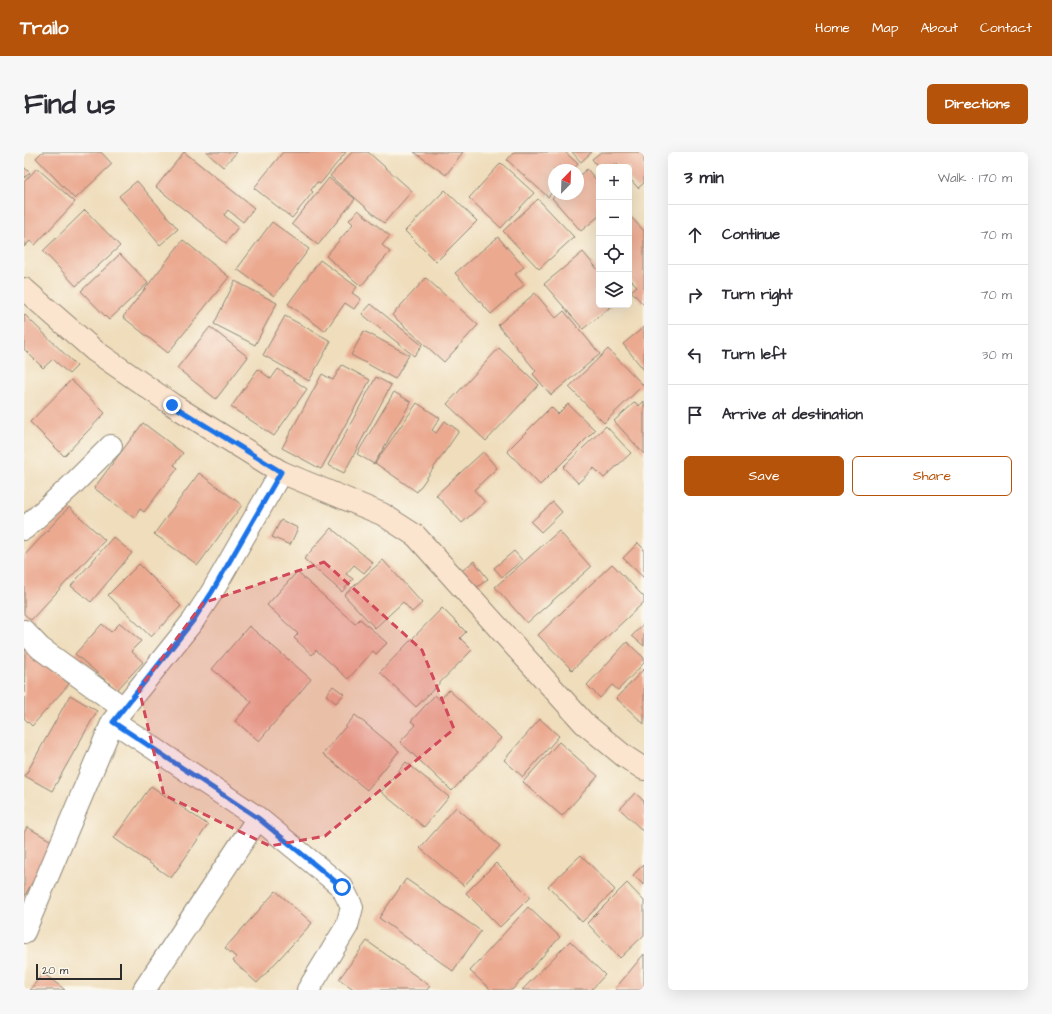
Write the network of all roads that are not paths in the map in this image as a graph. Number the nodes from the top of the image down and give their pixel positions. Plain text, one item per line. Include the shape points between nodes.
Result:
1 (24, 289) edge
2 (111, 446) dead end
3 (281, 472) junction
4 (24, 529) edge
5 (24, 631) edge
6 (118, 715) junction
7 (644, 769) edge
8 (258, 818) junction
9 (24, 932) edge
10 (144, 990) edge
11 (308, 990) edge

1 - 3 street via 95,351 172,405
2 - 4 street
3 - 6 street via 193,621
3 - 7 street via 382,514 416,536 584,723
5 - 6 street via 40,648
6 - 8 street
6 - 9 street
8 - 10 street
8 - 11 street via 342,887 352,907 347,926

